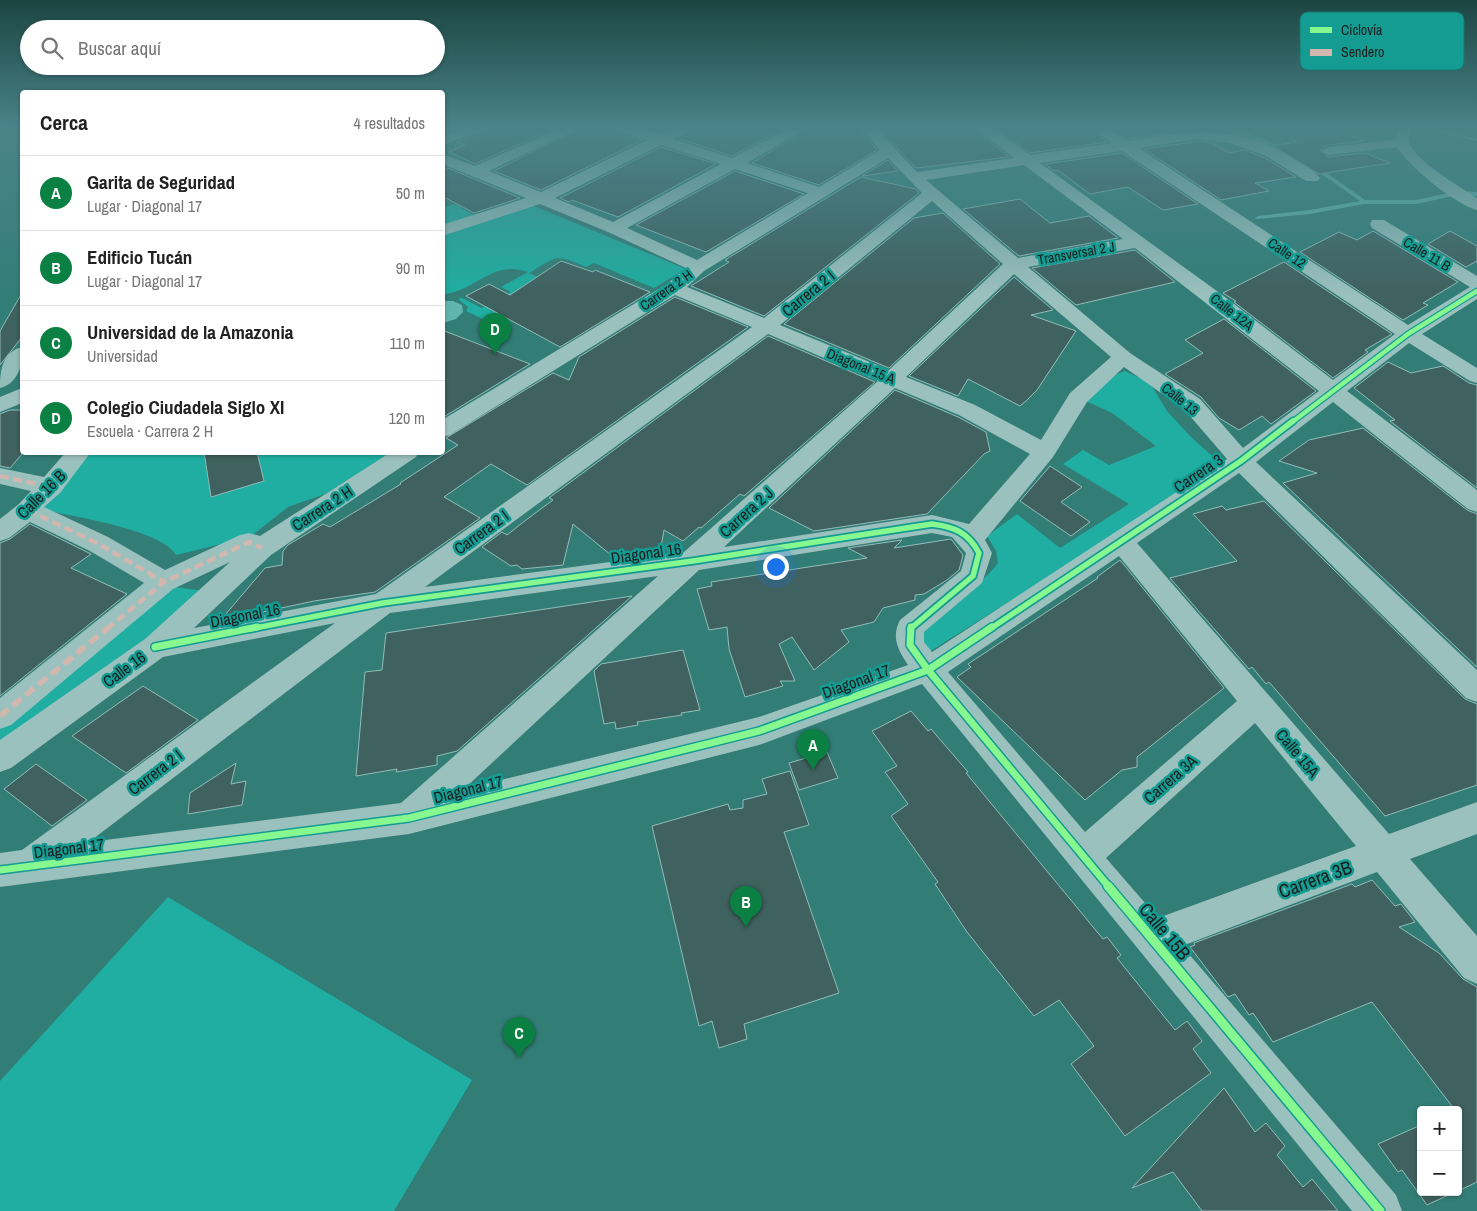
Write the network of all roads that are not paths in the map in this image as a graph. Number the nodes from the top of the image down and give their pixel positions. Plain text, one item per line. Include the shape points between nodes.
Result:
1 (505, 184) edge
2 (572, 184) edge
3 (698, 184) edge
4 (794, 184) edge
5 (838, 184) edge
6 (929, 184) edge
7 (1057, 184) edge
8 (1182, 184) edge
9 (1446, 184) edge
10 (923, 185) junction
11 (823, 193) junction
12 (542, 198) junction
13 (1477, 205) edge
14 (1378, 224) dead end
15 (614, 228) junction
16 (445, 230) edge
17 (1138, 242) junction
18 (1014, 264) junction
19 (698, 267) junction
20 (1477, 284) edge
21 (674, 288) junction
22 (1477, 291) edge
23 (765, 327) junction
24 (1408, 334) junction
25 (20, 356) edge
26 (1123, 357) junction
27 (1477, 378) edge
28 (892, 379) junction
29 (0, 382) edge
30 (1333, 392) junction
31 (20, 396) edge
32 (0, 405) edge
33 (445, 428) edge
34 (1045, 452) junction
35 (78, 455) edge
36 (403, 455) edge
37 (1241, 461) junction
38 (0, 476) edge
39 (51, 487) junction
40 (1477, 503) edge
41 (28, 510) junction
42 (0, 532) edge
43 (972, 538) junction
44 (1121, 540) junction
45 (262, 548) junction
46 (693, 561) junction
47 (164, 582) junction
48 (383, 603) junction
49 (155, 647) junction
50 (928, 670) junction
51 (1477, 689) edge
52 (1256, 703) junction
53 (0, 716) edge
54 (0, 758) edge
55 (409, 818) junction
56 (1477, 818) edge
57 (1383, 854) junction
58 (1083, 856) junction
59 (14, 869) edge
60 (1152, 939) junction
61 (1477, 965) edge
62 (1380, 1211) edge

1 - 12 street
2 - 12 street
3 - 15 street
4 - 11 street
5 - 11 street, Carrera 2 H
6 - 10 street
7 - 17 street, Calle 12A
8 - 24 street, Calle 12
9 - 13 main road
10 - 18 street, Calle 13
10 - 23 street, Carrera 2 I
11 - 19 street, Carrera 2 H
12 - 15 street
12 - 16 street
14 - 20 street, Calle 11 B
15 - 19 street
17 - 18 street, Transversal 2 J
17 - 30 street, Calle 12A
18 - 26 street, Calle 13
18 - 28 street, Carrera 2 J
19 - 21 street, Carrera 2 H
21 - 23 street, Diagonal 15 A
21 - 33 street, Carrera 2 H
22 - 24 street, Carrera 3
23 - 28 street, Diagonal 15 A
23 - 48 street, Carrera 2 I
24 - 27 street, Calle 12
24 - 30 street, Carrera 3
25 - 29 main road
26 - 34 street via 1078,398
26 - 37 street, Calle 13 via 1192,404
28 - 34 street, Diagonal 15 A via 967,410
28 - 46 street, Carrera 2 J
30 - 37 street, Carrera 3
30 - 40 street, Calle 12A
31 - 32 street
34 - 43 street
35 - 39 street, Calle 16 B
36 - 45 street, Carrera 2 H
37 - 44 street, Carrera 3
37 - 51 street, Calle 13
38 - 39 street
39 - 41 street, Calle 16 B
41 - 42 street, Calle 16 B
41 - 47 street via 99,544
43 - 46 street, Diagonal 16 via 951,526 932,524
43 - 50 street via 979,554 973,576 910,628 910,645
44 - 50 street, Carrera 3
44 - 52 street, Calle 15A
45 - 47 street via 248,542
45 - 49 street, Calle 16
46 - 48 street, Diagonal 16
46 - 55 street, Carrera 2 J
47 - 53 street
48 - 49 street, Diagonal 16
48 - 59 street, Carrera 2 I
49 - 54 street, Calle 16
50 - 55 street, Diagonal 17 via 759,732
50 - 58 street, Calle 15B
52 - 57 street, Calle 15A
52 - 58 street, Carrera 3A
55 - 59 street, Diagonal 17
56 - 57 street, Carrera 3B
57 - 60 street, Carrera 3B
57 - 61 street, Calle 15A
58 - 60 street, Calle 15B
60 - 62 street, Calle 15B

